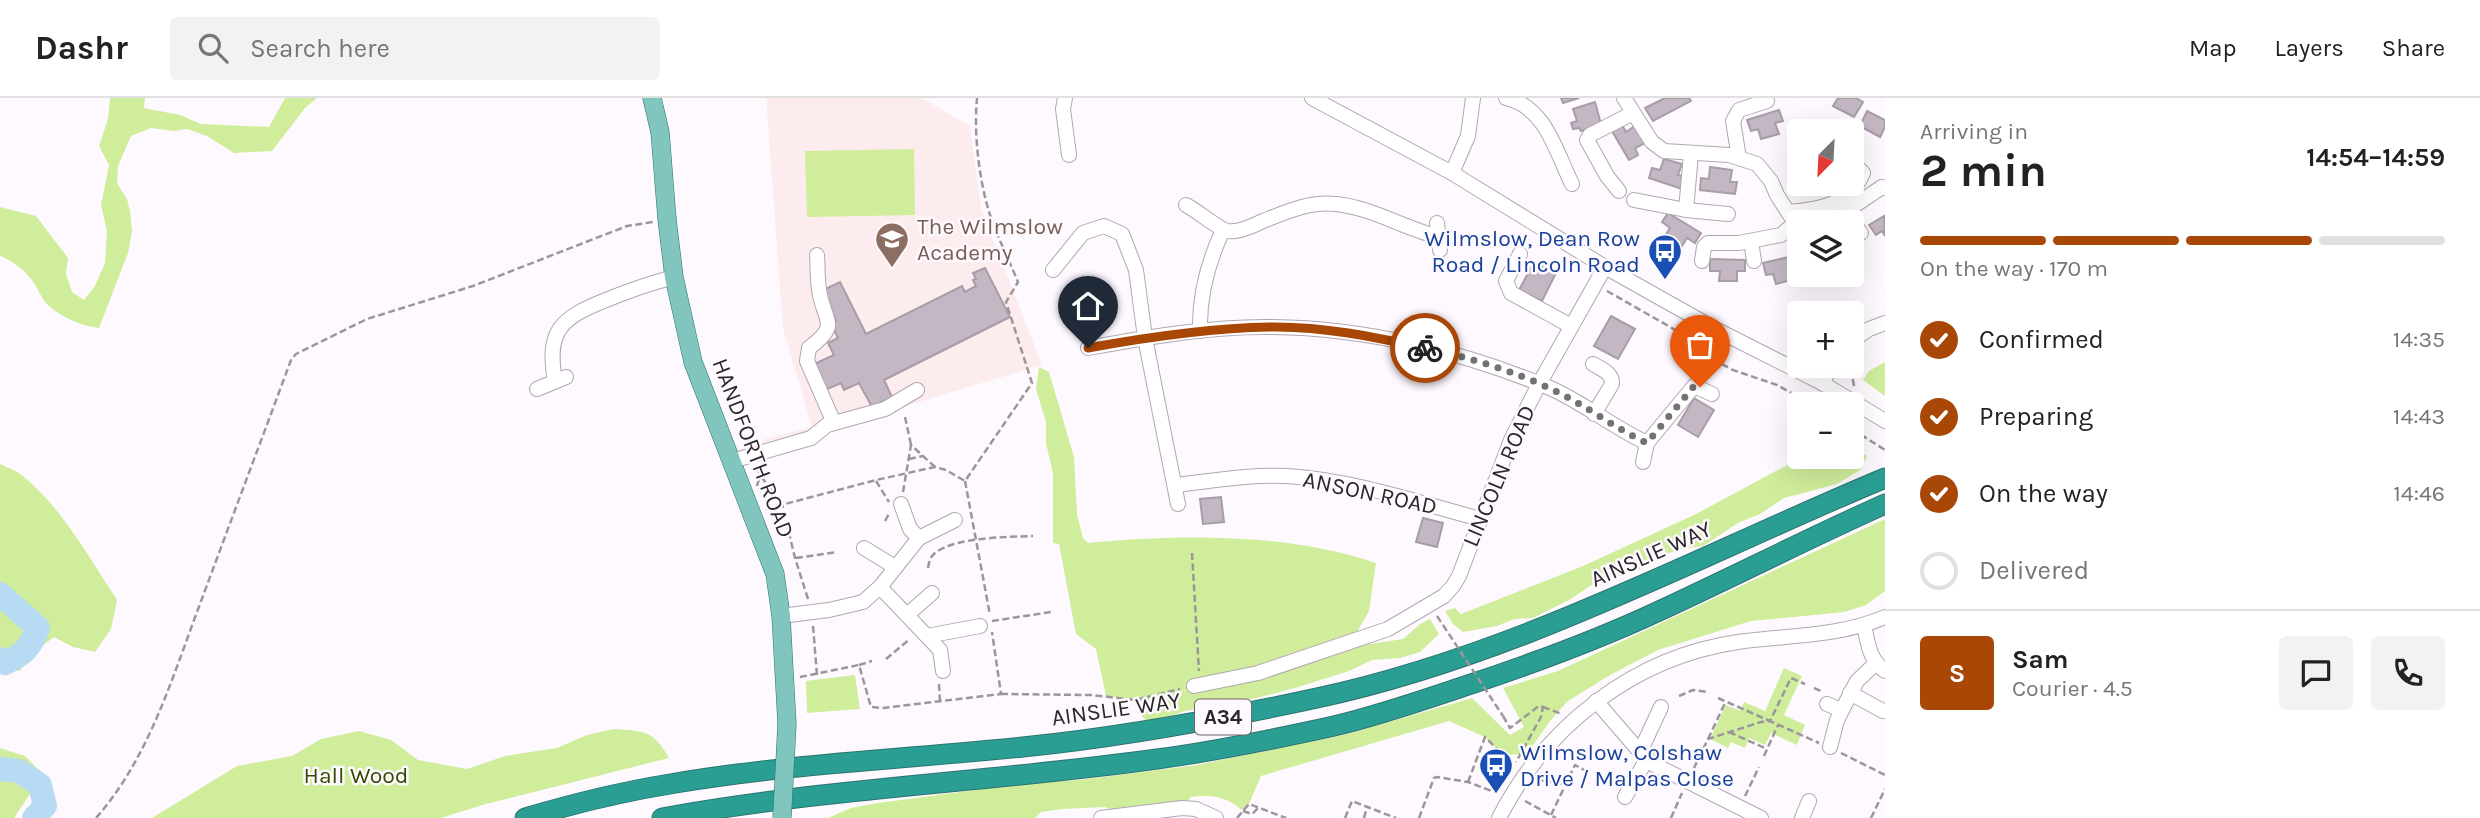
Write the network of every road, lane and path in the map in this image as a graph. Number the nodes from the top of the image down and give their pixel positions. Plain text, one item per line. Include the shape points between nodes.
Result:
1 (652, 98) edge
2 (977, 98) edge
3 (1066, 98) edge
4 (1312, 98) edge
5 (1473, 98) edge
6 (1506, 98) edge
7 (1624, 98) edge
8 (1767, 101) dead end
9 (1633, 113) junction
10 (1069, 155) dead end
11 (1691, 155) junction
12 (1740, 158) junction
13 (1452, 173) junction
14 (1573, 184) dead end
15 (1885, 188) edge
16 (1619, 191) dead end
17 (1846, 196) edge
18 (1634, 200) dead end
19 (1186, 205) dead end
20 (1686, 210) junction
21 (1822, 210) edge
22 (1848, 210) edge
23 (1787, 211) edge
24 (1728, 214) dead end
25 (667, 219) junction
26 (1223, 230) junction
27 (1787, 230) edge
28 (1438, 237) dead end
29 (1751, 241) junction
30 (1520, 254) dead end
31 (817, 255) dead end
32 (1702, 261) dead end
33 (1754, 261) dead end
34 (1605, 267) junction
35 (1053, 270) dead end
36 (674, 276) junction
37 (1595, 285) junction
38 (1885, 323) edge
39 (1571, 326) junction
40 (1200, 331) junction
41 (1864, 333) edge
42 (1145, 338) junction
43 (1088, 348) dead end
44 (1593, 363) dead end
45 (1825, 378) edge
46 (1851, 378) edge
47 (1822, 383) junction
48 (1538, 384) junction
49 (1855, 388) dead end
50 (537, 389) dead end
51 (917, 390) dead end
52 (1790, 392) edge
53 (1712, 394) dead end
54 (1594, 414) junction
55 (905, 417) dead end
56 (1885, 421) edge
57 (834, 423) junction
58 (1864, 436) edge
59 (1647, 443) junction
60 (911, 445) junction
61 (1885, 450) edge
62 (923, 456) junction
63 (908, 459) junction
64 (732, 461) junction
65 (1643, 462) dead end
66 (935, 467) junction
67 (906, 472) junction
68 (1885, 478) edge
69 (876, 480) junction
70 (1175, 485) junction
71 (782, 504) junction
72 (1178, 504) dead end
73 (1885, 504) edge
74 (897, 506) junction
75 (752, 513) junction
76 (1480, 519) junction
77 (955, 520) dead end
78 (1033, 536) dead end
79 (919, 538) junction
80 (864, 548) dead end
81 (837, 552) dead end
82 (1192, 553) dead end
83 (795, 558) junction
84 (895, 567) junction
85 (928, 568) dead end
86 (880, 587) junction
87 (932, 593) dead end
88 (1051, 612) dead end
89 (812, 613) junction
90 (906, 615) junction
91 (781, 616) junction
92 (1885, 617) edge
93 (985, 624) joint
94 (1443, 625) dead end
95 (1864, 625) junction
96 (924, 633) junction
97 (886, 659) dead end
98 (872, 662) dead end
99 (859, 665) dead end
100 (1880, 668) edge
101 (943, 671) dead end
102 (817, 675) dead end
103 (1805, 684) dead end
104 (1197, 685) junction
105 (1707, 692) dead end
106 (1001, 694) dead end
107 (1850, 694) junction
108 (1679, 696) dead end
109 (1718, 698) dead end
110 (1596, 701) junction
111 (1726, 701) junction
112 (1827, 704) dead end
113 (1543, 707) junction
114 (1661, 707) dead end
115 (1842, 710) junction
116 (1883, 711) dead end
117 (1575, 718) junction
118 (1770, 721) junction
119 (1778, 725) junction
120 (1729, 732) junction
121 (1708, 739) junction
122 (1832, 743) junction
123 (1767, 749) junction
124 (1643, 756) junction
125 (1764, 756) dead end
126 (1759, 767) dead end
127 (1586, 771) dead end
128 (1518, 773) junction
129 (1885, 775) edge
130 (1606, 780) dead end
131 (1468, 782) junction
132 (1688, 782) junction
133 (1566, 784) junction
134 (1614, 784) dead end
135 (1885, 789) edge
136 (1495, 792) dead end
137 (1512, 794) junction
138 (1625, 797) dead end
139 (1810, 801) dead end
140 (1740, 806) junction
141 (1367, 807) junction
142 (1258, 808) junction
143 (1243, 811) junction
144 (1551, 815) junction
145 (96, 818) edge
146 (525, 818) edge
147 (662, 818) edge
148 (782, 818) edge
149 (1101, 818) edge
150 (1216, 818) edge
151 (1237, 818) edge
152 (1286, 818) edge
153 (1345, 818) edge
154 (1364, 818) edge
155 (1396, 818) edge
156 (1419, 818) edge
157 (1499, 818) edge
158 (1556, 818) edge
159 (1671, 818) edge
160 (1761, 818) edge
161 (1802, 818) edge
162 (1871, 818) edge

1 - 25 main road, HANDFORTH ROAD via 660,132
2 - 66 path via 986,200 1018,282 1006,302 1032,383 965,481
3 - 10 street via 1063,109
4 - 13 street
5 - 13 street via 1468,135
6 - 14 street via 1525,105 1544,124
7 - 9 street
8 - 12 street via 1739,110 1733,121
9 - 11 street via 1657,147
9 - 16 street via 1587,140
11 - 12 street
11 - 20 street
12 - 23 street via 1765,171
13 - 34 street
15 - 22 street
17 - 21 street
18 - 20 street
19 - 26 street
20 - 24 street
25 - 36 main road, HANDFORTH ROAD
25 - 145 path via 627,226 473,286 367,319 296,354 161,707 128,776
26 - 28 street via 1237,230 1302,207 1335,204 1381,214
26 - 40 street via 1208,271
27 - 29 street
29 - 32 street via 1708,243
29 - 33 street
30 - 39 street via 1506,281 1511,293
31 - 57 street via 828,327 825,336 810,348 807,361
34 - 37 street, LINCOLN ROAD
34 - 47 street
35 - 42 street via 1083,233 1104,226 1122,234 1136,270
36 - 50 street via 578,311 564,322 551,357 561,379
36 - 64 main road, HANDFORTH ROAD via 693,362
37 - 39 street, LINCOLN ROAD
37 - 52 path via 1672,328 1718,362
38 - 41 street
39 - 48 street, LINCOLN ROAD
40 - 42 street
40 - 48 street via 1272,327 1348,334 1444,352
42 - 43 street
42 - 70 street
44 - 54 street via 1613,378
45 - 47 street
46 - 49 path
47 - 56 street
48 - 54 street
48 - 76 street, LINCOLN ROAD
51 - 57 street via 885,409
53 - 59 street via 1694,386
54 - 59 street
55 - 60 path
57 - 64 street via 811,438
58 - 61 path
59 - 65 street
60 - 62 path
60 - 63 path
62 - 63 path
62 - 66 path
63 - 67 path
64 - 75 main road, HANDFORTH ROAD
66 - 67 path
67 - 69 path
67 - 74 path
68 - 146 highway, AINSLIE WAY / A34 via 1535,631 1321,697 1025,747 757,771 669,784
69 - 71 path
69 - 74 path
70 - 72 street
70 - 76 street, ANSON ROAD via 1287,476 1346,484
71 - 75 path
71 - 83 path
73 - 147 highway, A34 via 1658,612 1550,657 1338,725 1158,759 826,793
74 - 79 street
75 - 91 main road, HANDFORTH ROAD via 775,574
76 - 104 street, LINCOLN ROAD via 1458,576 1444,596 1388,629 1258,673
77 - 79 street
78 - 85 path via 977,539 933,554
79 - 84 street
80 - 84 street
81 - 83 path
82 - 104 path
83 - 89 path
84 - 86 street
86 - 89 street via 863,602
86 - 90 street
87 - 90 street
88 - 93 path
89 - 91 street
89 - 102 path
90 - 96 street
91 - 148 main road, HANDFORTH ROAD, bridge via 787,724
92 - 95 street
93 - 96 street
94 - 113 path, bridge via 1510,728
95 - 100 street
95 - 110 street via 1710,648 1647,670
96 - 97 path
96 - 101 street via 940,650
98 - 99 path
100 - 107 street via 1863,674
103 - 118 path via 1791,678
104 - 106 path via 1135,700
105 - 108 path via 1693,690
107 - 115 street
107 - 116 street
109 - 111 path
110 - 117 street
110 - 124 street
111 - 118 path
111 - 121 path
112 - 115 street
113 - 117 path
113 - 128 path
114 - 124 street
115 - 122 street
117 - 128 street
118 - 119 path
118 - 120 path
119 - 122 path
119 - 123 path
120 - 121 path
120 - 123 path
121 - 132 path
122 - 129 path
123 - 125 path
124 - 132 street
124 - 138 street
126 - 140 path
127 - 133 path via 1575,765
128 - 131 path via 1485,737
128 - 133 path
128 - 137 street
130 - 134 path
131 - 136 path
131 - 156 path via 1434,778
132 - 140 street
132 - 159 path
133 - 144 path
135 - 162 path
137 - 144 path
137 - 157 street
139 - 161 street
140 - 160 street
141 - 153 path via 1352,801
141 - 154 path
141 - 155 path
142 - 143 path via 1252,814
142 - 143 path via 1249,804
142 - 152 path
143 - 151 path
144 - 158 path
149 - 150 street via 1182,808

